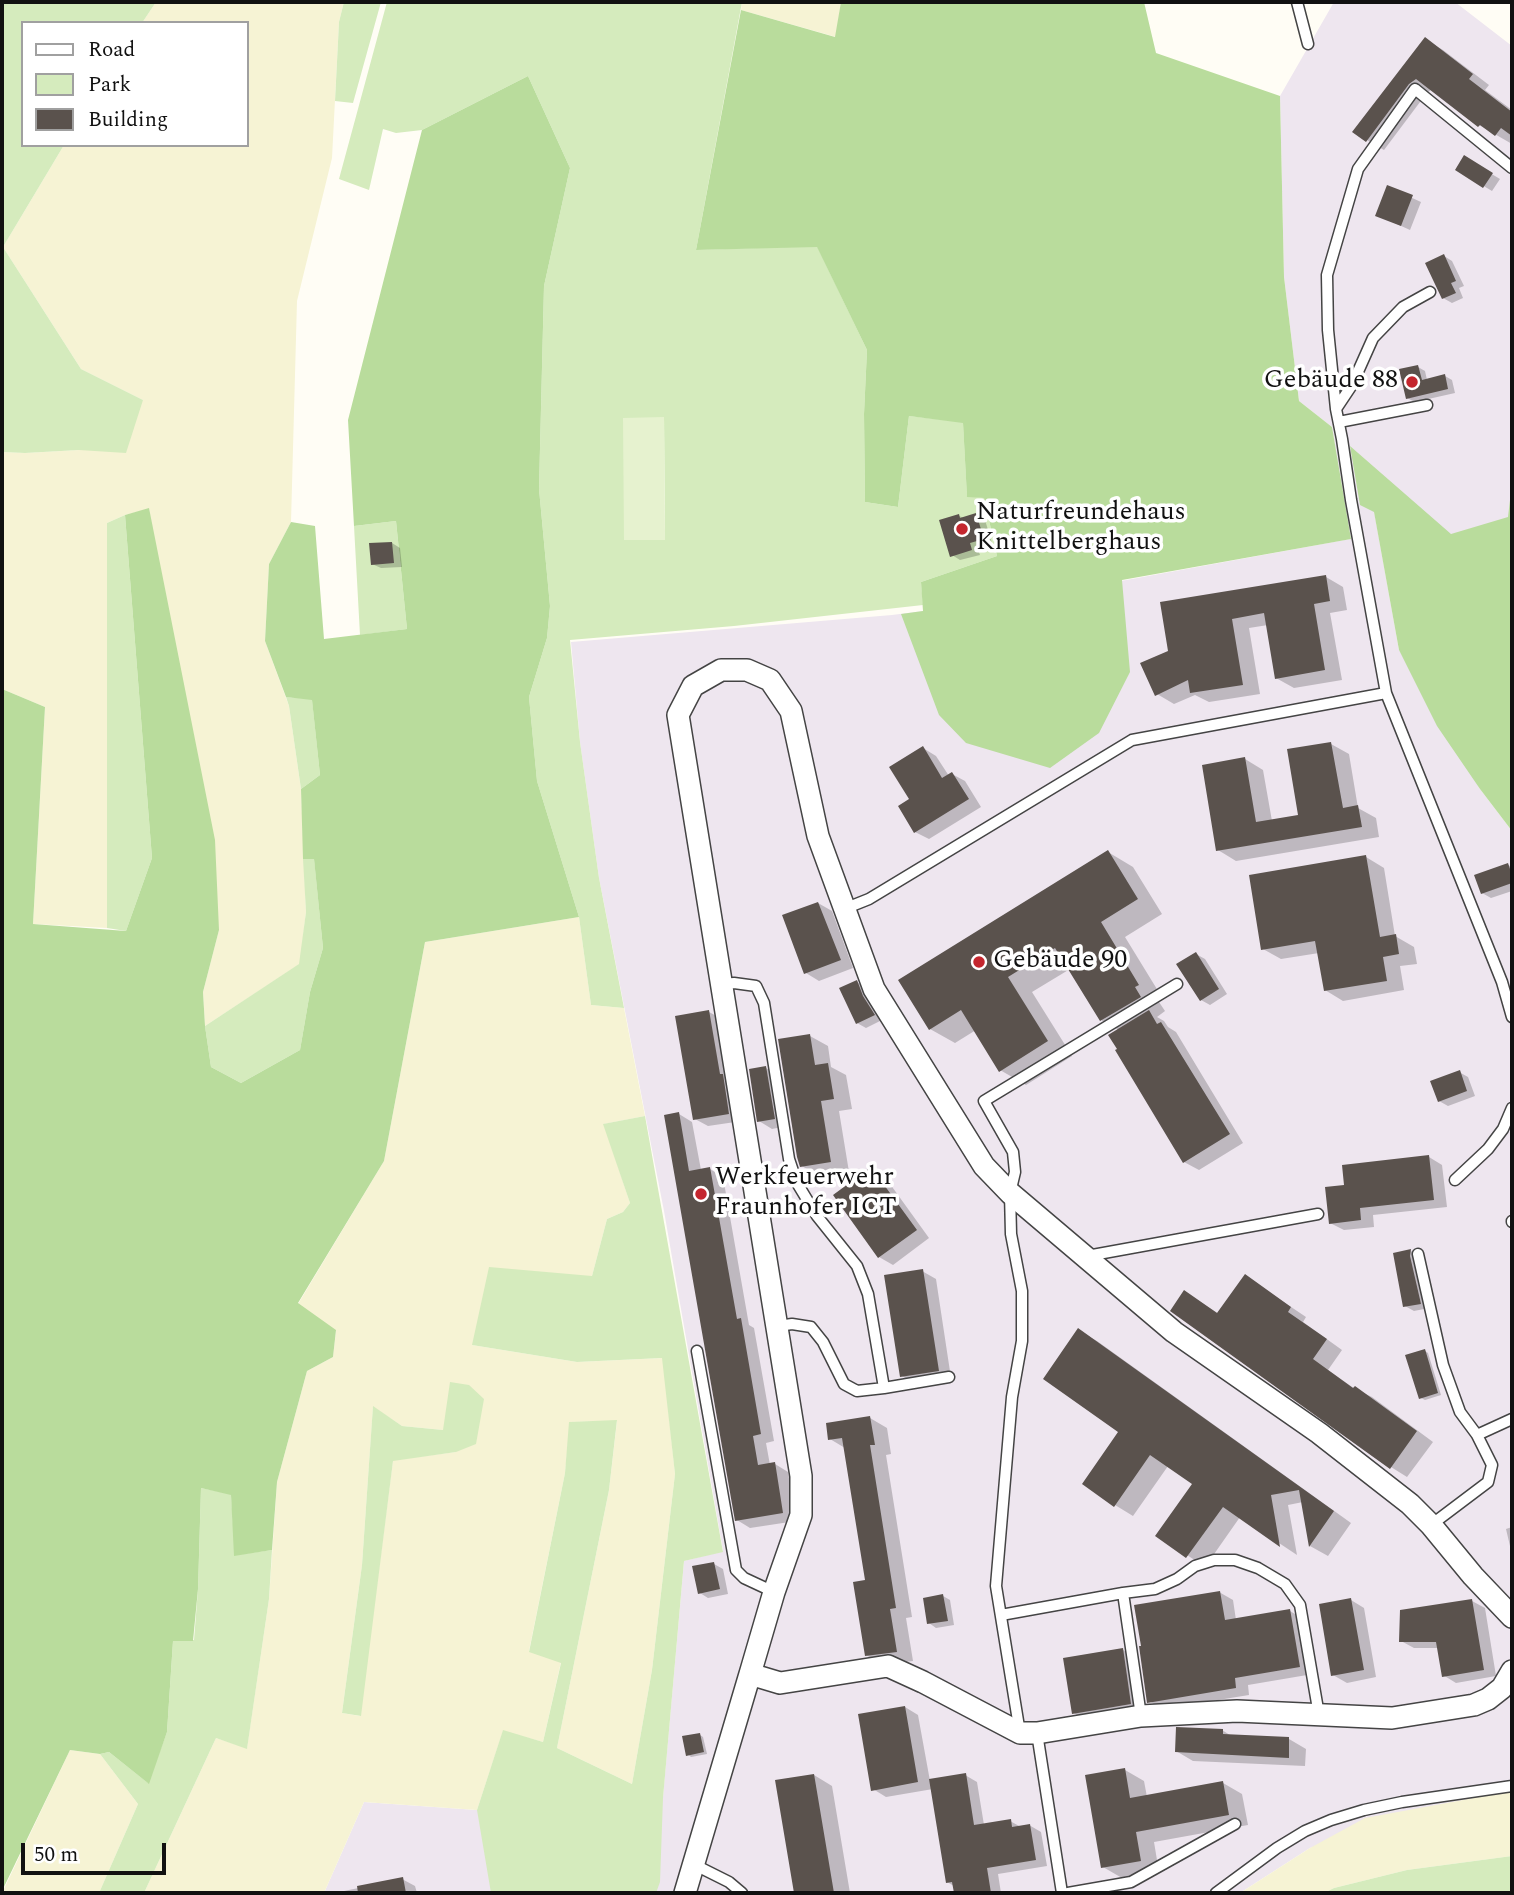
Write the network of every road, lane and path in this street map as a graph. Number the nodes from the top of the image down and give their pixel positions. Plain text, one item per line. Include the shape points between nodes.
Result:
1 (1297, 2) edge
2 (1308, 44) dead end
3 (1512, 168) edge
4 (1430, 292) dead end
5 (1427, 405) dead end
6 (1336, 409) junction
7 (1339, 422) junction
8 (1386, 694) junction
9 (844, 909) junction
10 (1177, 984) dead end
11 (721, 985) junction
12 (1512, 1017) edge
13 (1512, 1108) edge
14 (1455, 1180) dead end
15 (1010, 1193) junction
16 (1318, 1214) dead end
17 (1418, 1254) dead end
18 (1084, 1256) junction
19 (778, 1326) junction
20 (697, 1351) dead end
21 (949, 1377) dead end
22 (884, 1388) junction
23 (1512, 1419) edge
24 (1477, 1435) junction
25 (1431, 1525) junction
26 (774, 1592) junction
27 (1123, 1592) junction
28 (1001, 1615) junction
29 (1512, 1617) edge
30 (1512, 1671) edge
31 (750, 1674) junction
32 (1320, 1715) junction
33 (1140, 1716) junction
34 (1029, 1733) junction
35 (1512, 1786) edge
36 (1235, 1824) dead end
37 (693, 1864) junction
38 (685, 1893) edge
39 (742, 1893) edge
40 (1062, 1893) edge
41 (1068, 1893) edge
42 (1216, 1893) edge

1 - 2 lane
3 - 6 lane via 1415,89 1358,169 1327,275
4 - 6 lane via 1403,307 1373,338
5 - 7 lane
6 - 7 lane
7 - 8 lane
8 - 9 lane via 1132,740 869,900
8 - 12 lane
9 - 11 street via 818,836 791,711 771,680 747,670 721,670 693,686 678,715
9 - 15 street via 874,989 984,1166
10 - 15 lane via 984,1101 1013,1152
11 - 19 street
11 - 22 lane via 755,986 764,1003 789,1158 797,1183 817,1216 858,1266 868,1294
13 - 14 lane via 1488,1149
15 - 18 street
15 - 28 lane via 1011,1234 1022,1291 1021,1341 996,1586
16 - 18 lane
17 - 24 lane via 1443,1365 1460,1412
18 - 25 street via 1174,1332 1319,1433
19 - 22 lane via 811,1327 844,1384 857,1391
19 - 26 street via 801,1476 801,1515
20 - 26 lane via 736,1570
21 - 22 lane
23 - 24 lane
24 - 25 lane via 1492,1465 1488,1482
25 - 29 street
26 - 31 street
27 - 28 lane
27 - 32 lane via 1155,1589 1214,1560 1235,1560 1284,1584 1300,1605
27 - 33 lane
28 - 34 lane
30 - 32 street via 1502,1688 1474,1705 1392,1718
31 - 34 street via 780,1683 888,1666
31 - 37 street
32 - 33 street via 1237,1711
33 - 34 street
34 - 40 lane
35 - 42 lane via 1402,1802 1331,1820 1277,1848
36 - 41 lane via 1131,1882
37 - 38 street
37 - 39 lane

